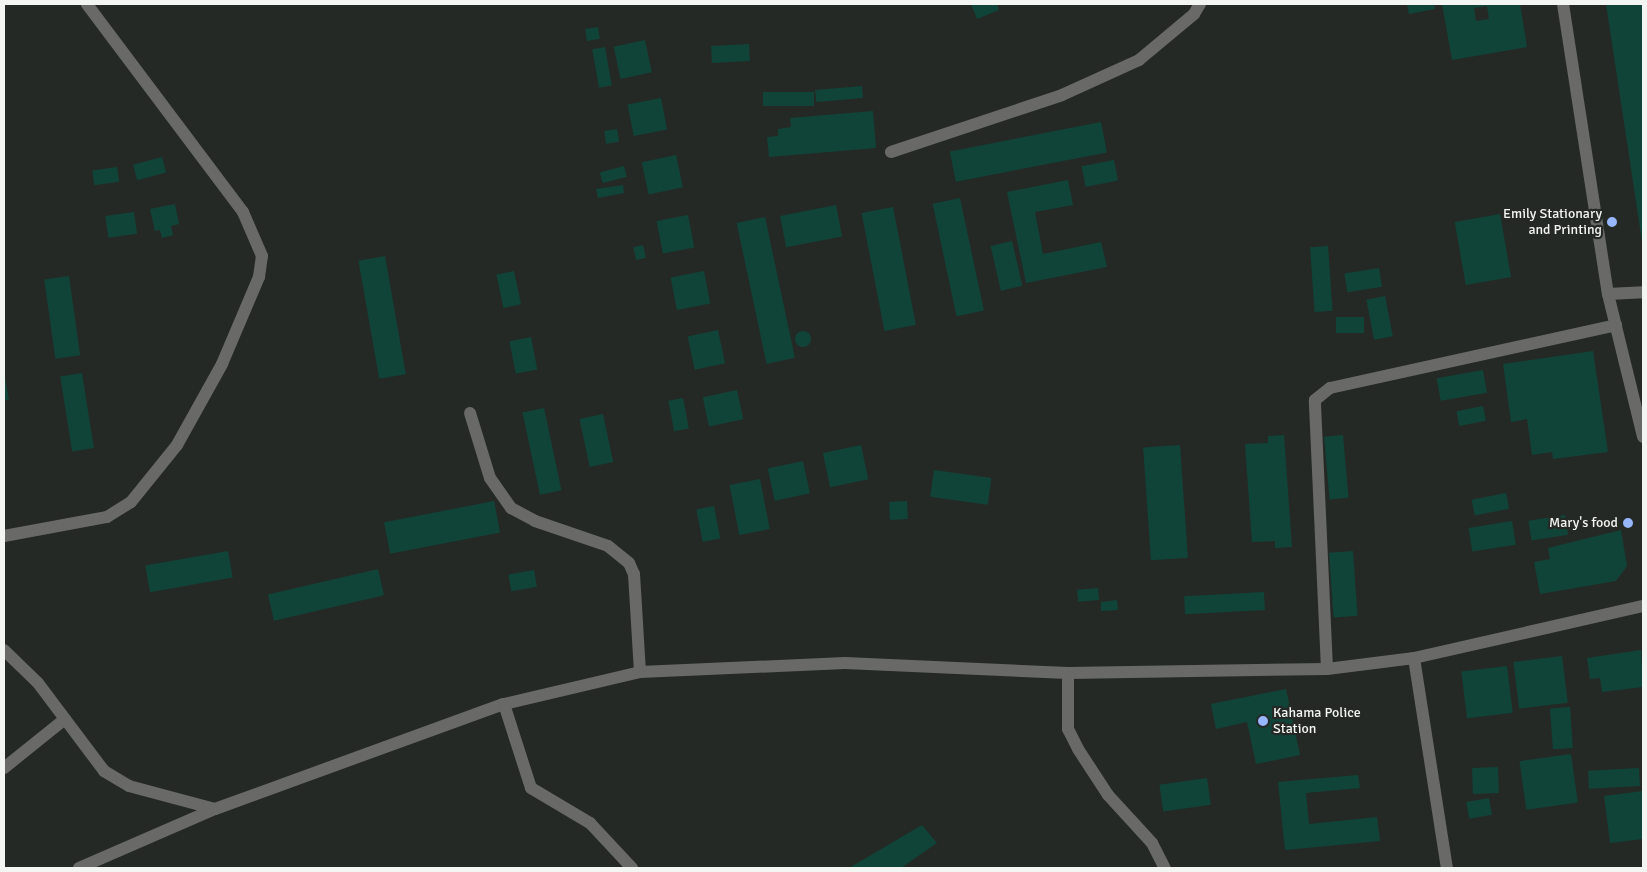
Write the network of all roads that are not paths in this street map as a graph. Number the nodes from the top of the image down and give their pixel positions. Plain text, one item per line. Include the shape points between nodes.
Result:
1 (86, 4) edge
2 (1200, 4) edge
3 (1563, 4) edge
4 (891, 152) dead end
5 (1643, 292) edge
6 (1608, 294) junction
7 (1616, 325) junction
8 (470, 413) dead end
9 (1643, 437) edge
10 (4, 536) edge
11 (1643, 606) edge
12 (4, 650) edge
13 (1414, 658) junction
14 (1327, 669) junction
15 (640, 672) junction
16 (1068, 673) junction
17 (504, 704) junction
18 (65, 719) junction
19 (4, 768) edge
20 (215, 809) junction
21 (79, 868) edge
22 (632, 868) edge
23 (1166, 868) edge
24 (1446, 868) edge

1 - 10 street via 243,212 262,256 259,277 222,364 177,445 131,502 107,517
2 - 4 street via 1194,14 1139,60 1062,95
3 - 6 street
5 - 6 street
6 - 7 street
7 - 9 street
7 - 14 street via 1330,388 1315,400
8 - 15 street via 490,478 512,508 534,521 608,546 629,563 634,574
11 - 13 street
12 - 18 street via 38,683
13 - 14 street
13 - 24 street
14 - 16 street
15 - 16 street via 845,662
15 - 17 street
16 - 23 street via 1068,729 1078,749 1108,794 1152,843
17 - 20 street
17 - 22 street via 531,788 590,823
18 - 19 street
18 - 20 street via 104,771 129,786
20 - 21 street

